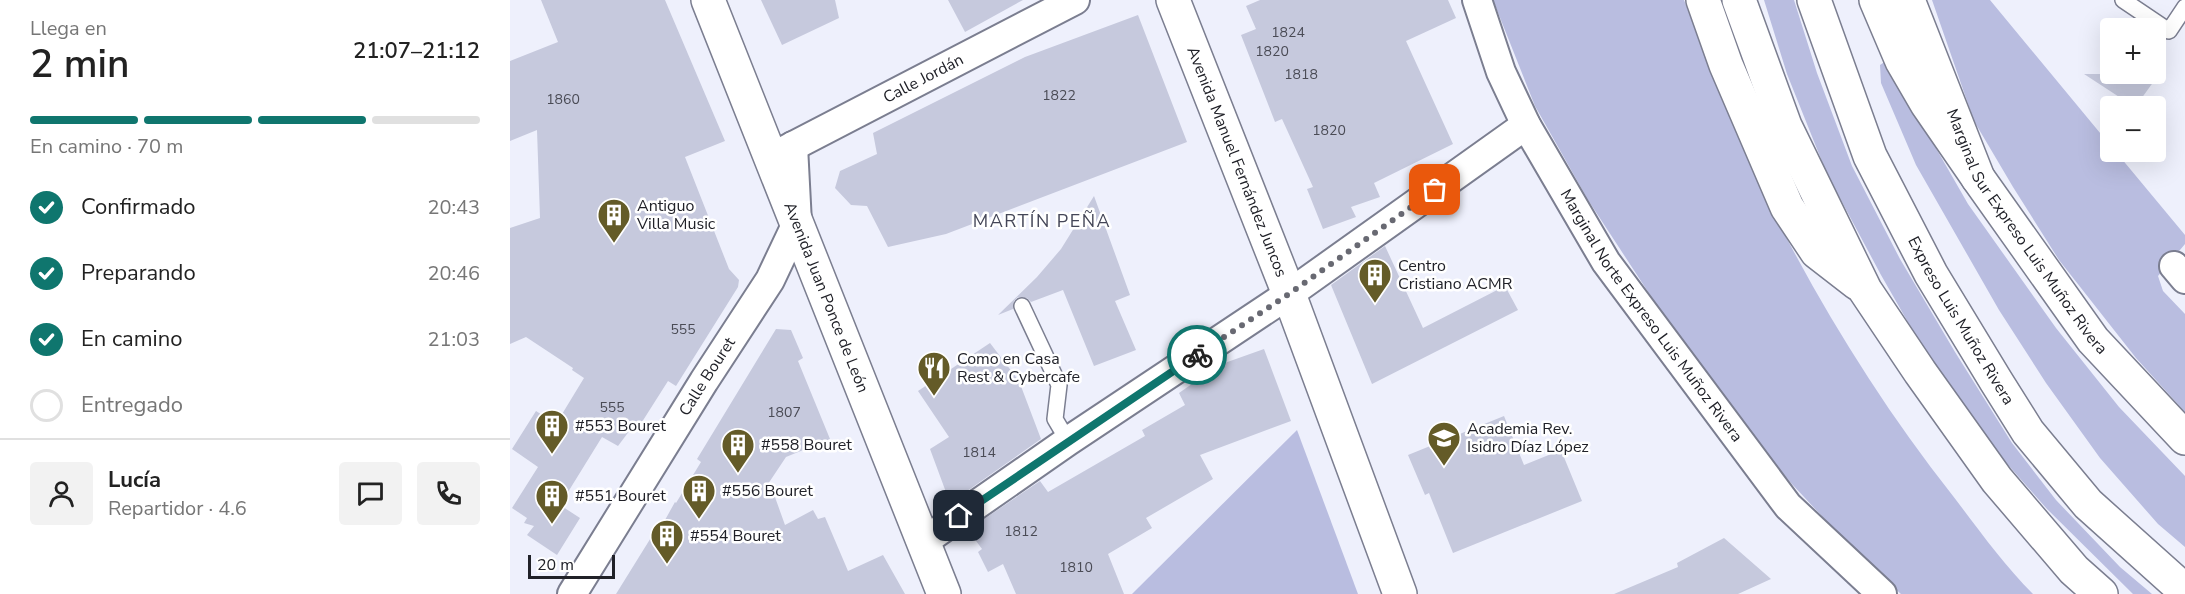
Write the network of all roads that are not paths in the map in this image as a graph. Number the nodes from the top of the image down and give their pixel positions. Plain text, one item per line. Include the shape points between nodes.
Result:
1 (708, 0) edge
2 (1074, 0) edge
3 (1173, 0) edge
4 (1477, 0) edge
5 (1703, 0) edge
6 (1739, 0) edge
7 (1814, 0) edge
8 (1876, 0) edge
9 (1908, 0) edge
10 (2123, 0) edge
11 (2185, 7) edge
12 (1526, 125) junction
13 (783, 151) junction
14 (1978, 178) junction
15 (797, 223) junction
16 (1865, 290) junction
17 (1289, 294) junction
18 (1022, 306) dead end
19 (2185, 438) edge
20 (1068, 441) junction
21 (923, 542) junction
22 (2185, 591) edge
23 (572, 594) edge
24 (944, 594) edge
25 (1400, 594) edge
26 (1882, 594) edge
27 (2101, 594) edge

1 - 13 main road, Avenida Juan Ponce de León
2 - 13 street, Calle Jordán
3 - 17 main road, Avenida Manuel Fernández Juncos
4 - 12 street, Marginal Norte Expreso Luis Muñoz Rivera via 1501,72
5 - 16 main road via 1726,65 1787,207 1817,252
6 - 16 main road via 1785,126
7 - 22 main road, Expreso Luis Muñoz Rivera via 1870,156 1931,274 2028,432 2088,504
8 - 14 main road via 1902,61
9 - 14 main road, Marginal Sur Expreso Luis Muñoz Rivera
10 - 11 lane via 2169,31
12 - 17 street
12 - 26 street, Marginal Norte Expreso Luis Muñoz Rivera via 1606,262 1788,506
13 - 15 main road, Avenida Juan Ponce de León
14 - 19 main road, Marginal Sur Expreso Luis Muñoz Rivera via 2093,340
15 - 21 main road, Avenida Juan Ponce de León
15 - 23 street, Calle Bouret via 770,280
16 - 27 main road via 1997,480 2074,570
17 - 20 street
17 - 25 main road, Avenida Manuel Fernández Juncos
18 - 20 lane via 1059,385 1055,419
20 - 21 street
21 - 24 main road, Avenida Juan Ponce de León

